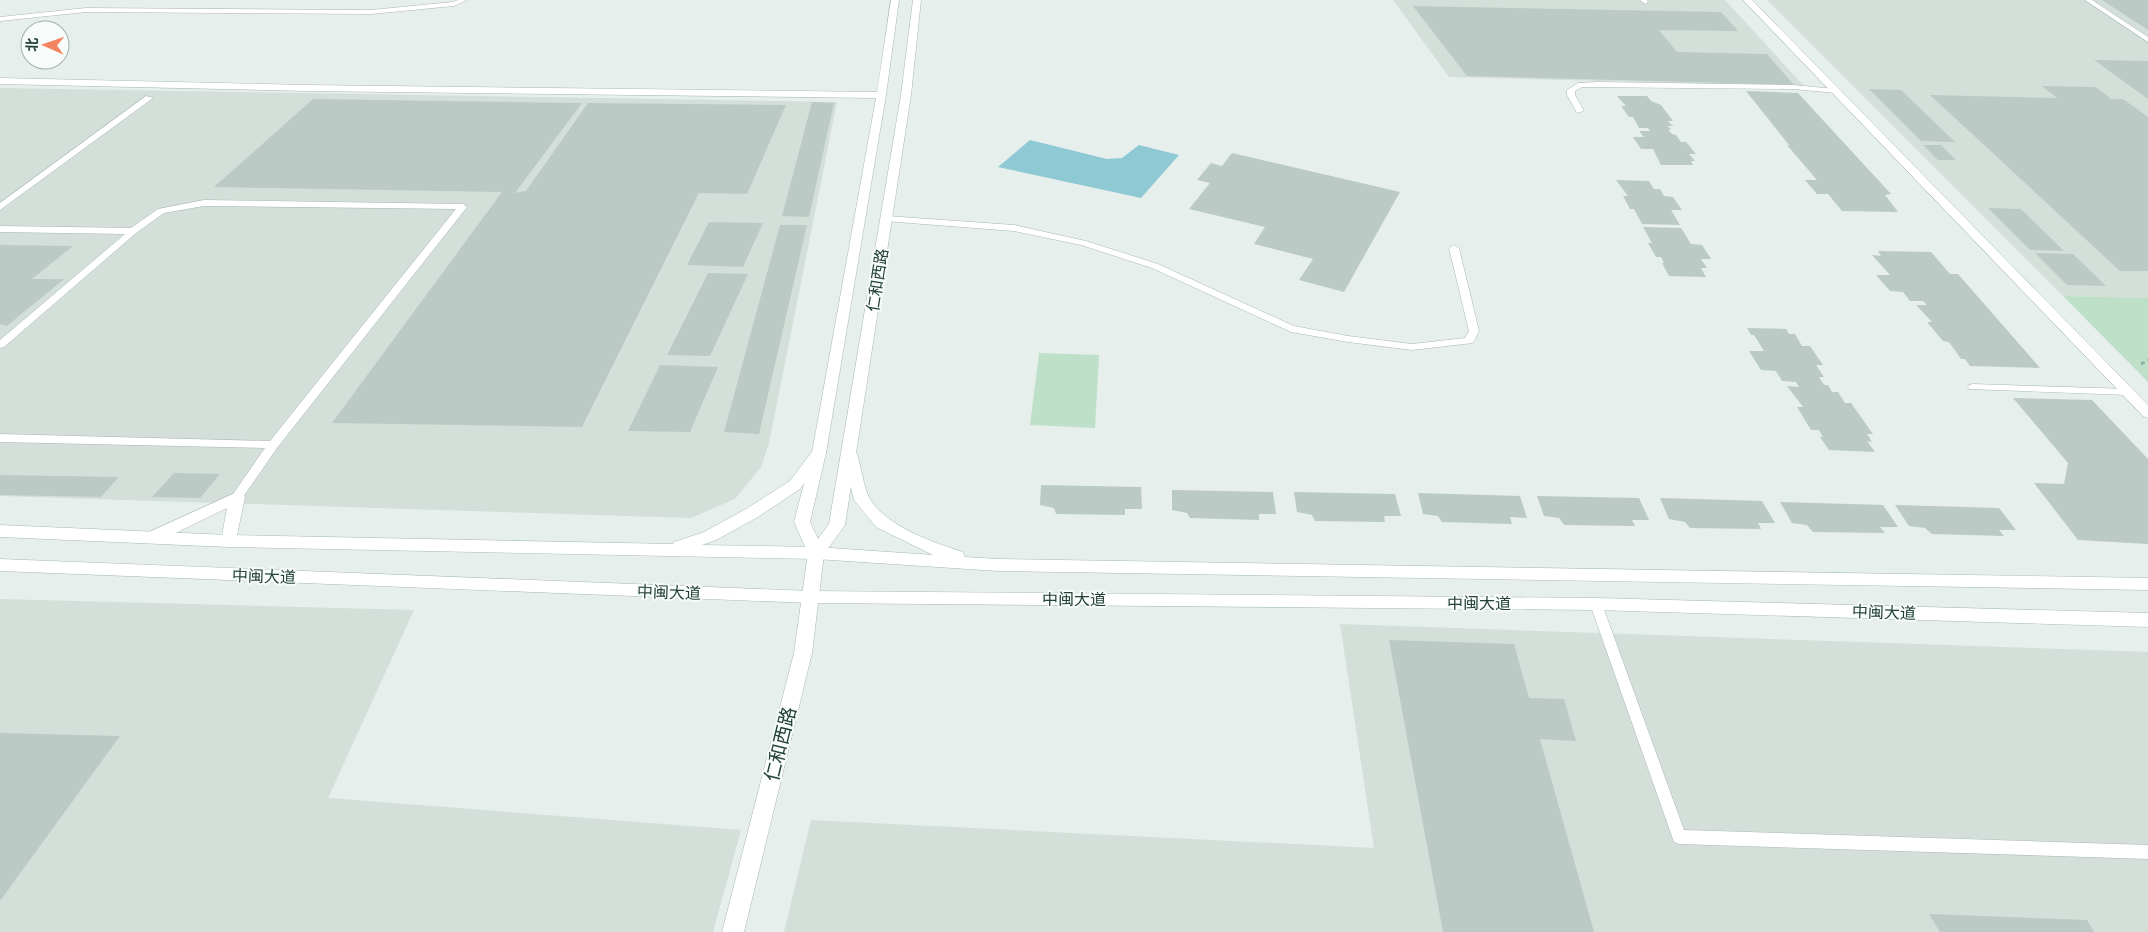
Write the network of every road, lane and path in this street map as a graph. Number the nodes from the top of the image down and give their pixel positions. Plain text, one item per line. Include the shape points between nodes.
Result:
1 (464, 0) edge
2 (895, 0) edge
3 (917, 0) edge
4 (1747, 0) edge
5 (2088, 0) edge
6 (0, 19) edge
7 (2148, 40) edge
8 (0, 81) edge
9 (1836, 92) junction
10 (881, 95) junction
11 (149, 98) dead end
12 (1580, 111) dead end
13 (0, 207) edge
14 (887, 219) junction
15 (0, 229) edge
16 (133, 231) junction
17 (1454, 248) dead end
18 (0, 345) edge
19 (2148, 360) edge
20 (2140, 364) dead end
21 (1973, 387) dead end
22 (2128, 392) junction
23 (2148, 413) edge
24 (0, 438) edge
25 (273, 445) junction
26 (819, 453) junction
27 (850, 454) junction
28 (237, 497) junction
29 (0, 532) edge
30 (153, 537) junction
31 (229, 541) junction
32 (668, 550) junction
33 (816, 553) junction
34 (0, 565) edge
35 (998, 565) junction
36 (2148, 584) edge
37 (810, 597) junction
38 (1596, 604) junction
39 (2148, 620) edge
40 (2148, 852) edge
41 (733, 932) edge

1 - 6 lane via 454,4 371,12 86,10
2 - 10 street, 仁和西路
3 - 14 street, 仁和西路
4 - 9 street
5 - 7 lane
8 - 10 street
9 - 12 lane via 1793,87 1581,85 1571,90
9 - 22 street
10 - 26 street, 仁和西路
11 - 13 lane
14 - 17 lane via 1014,228 1083,243 1155,266 1292,329 1412,347 1469,341 1474,331
14 - 27 street, 仁和西路
15 - 16 lane
16 - 18 lane
16 - 25 lane via 161,211 204,202 463,207
19 - 20 path
21 - 22 lane
22 - 23 street
24 - 25 lane
25 - 28 lane
26 - 32 street via 795,485 752,513 710,536
26 - 33 street, 仁和西路 via 802,522
27 - 33 street, 仁和西路 via 837,525
27 - 35 street via 862,500 882,524 942,552
28 - 30 street
28 - 31 street
29 - 30 street, 中闽大道
30 - 31 street, 中闽大道
31 - 32 street, 中闽大道
32 - 33 street, 中闽大道
33 - 35 street, 中闽大道
33 - 37 street, 仁和西路
34 - 37 street, 中闽大道
35 - 36 street, 中闽大道
37 - 38 street, 中闽大道
37 - 41 street, 仁和西路 via 803,653
38 - 39 street, 中闽大道
38 - 40 lane via 1679,837

